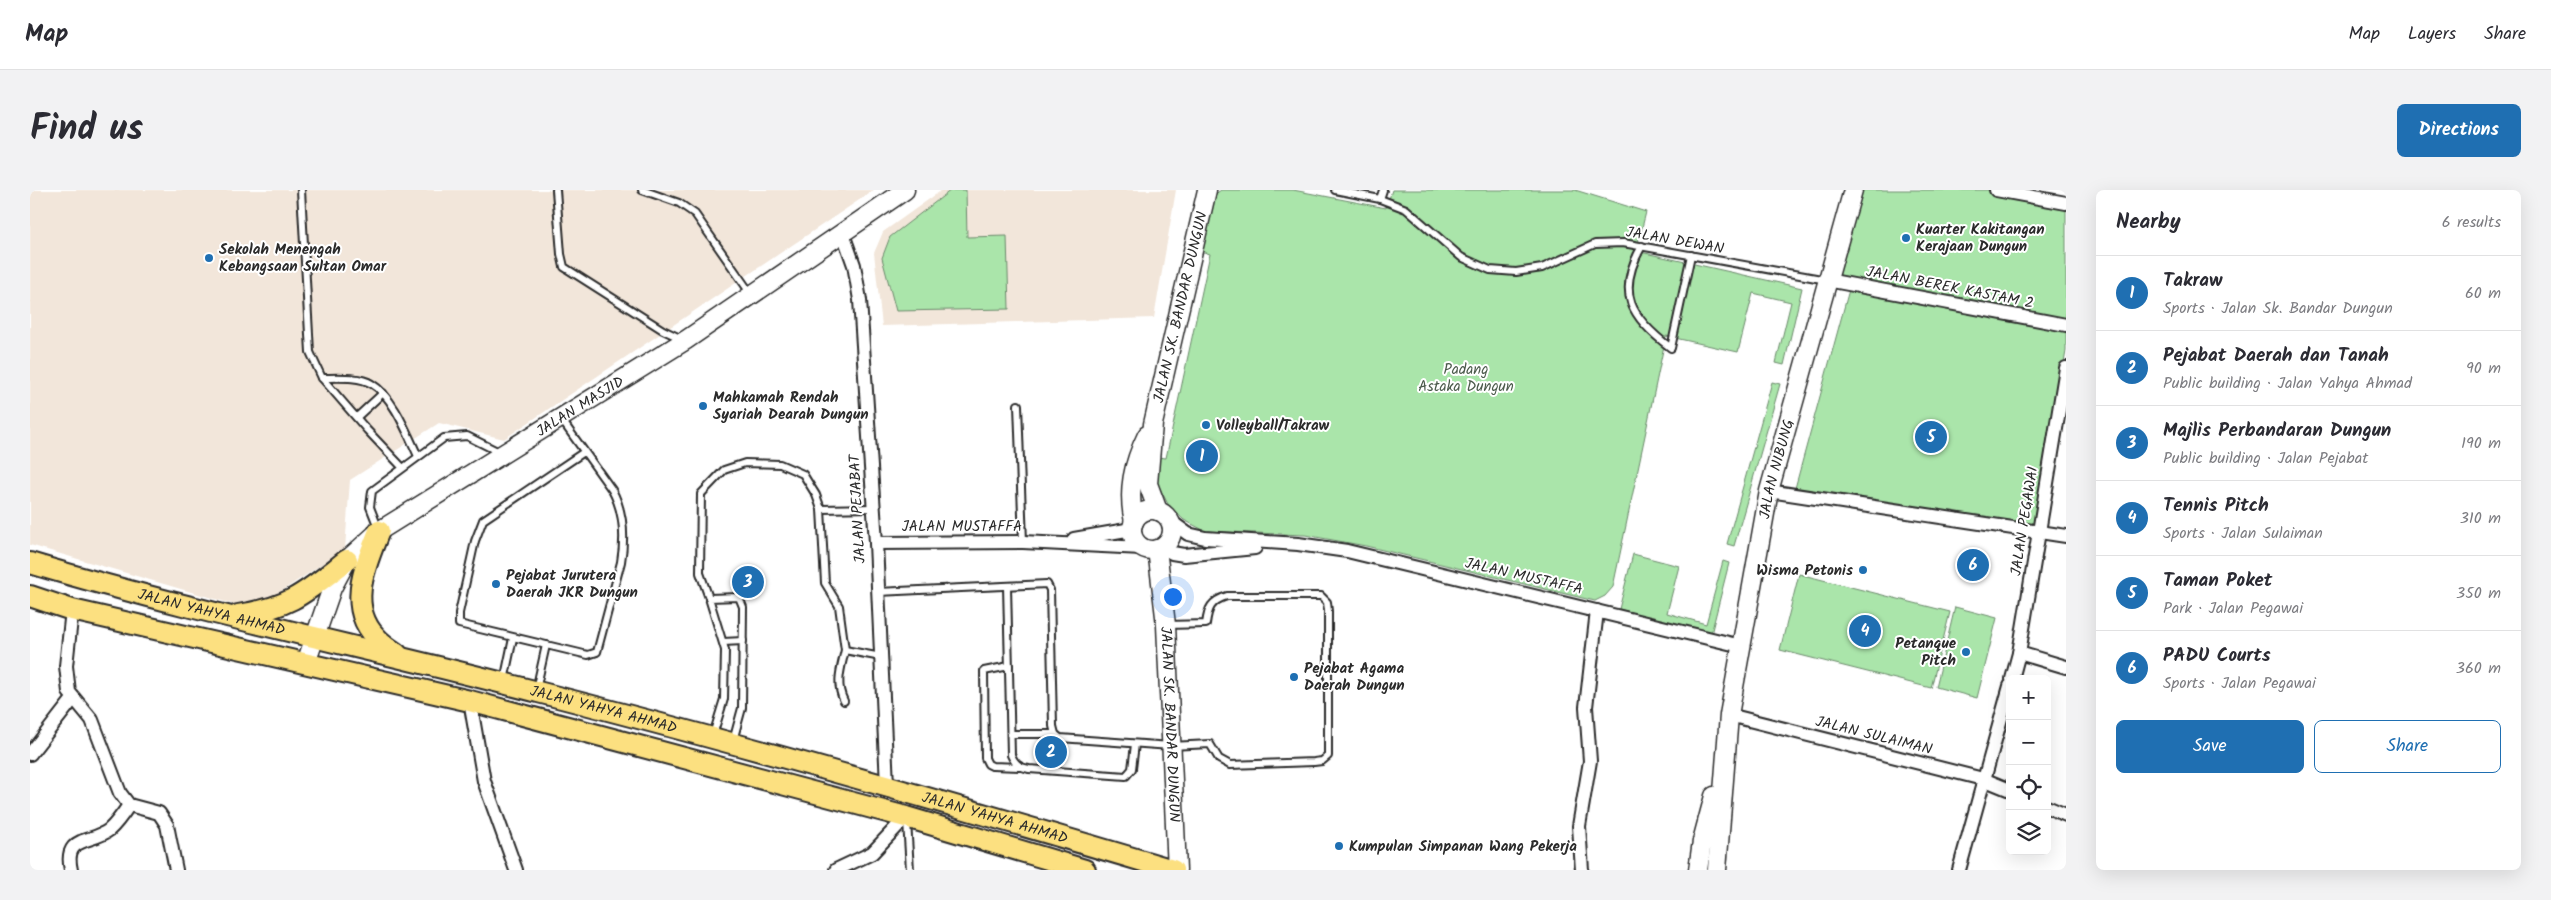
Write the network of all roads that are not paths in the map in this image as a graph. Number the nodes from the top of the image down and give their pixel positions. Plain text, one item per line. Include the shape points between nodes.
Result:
1 (301, 190) edge
2 (556, 190) edge
3 (642, 190) edge
4 (905, 190) edge
5 (1207, 190) edge
6 (1335, 190) edge
7 (1383, 190) edge
8 (1853, 190) edge
9 (1996, 190) edge
10 (1380, 199) junction
11 (2066, 203) edge
12 (843, 234) junction
13 (1642, 246) junction
14 (1692, 255) junction
15 (1827, 280) junction
16 (752, 295) junction
17 (2066, 325) edge
18 (686, 340) junction
19 (2066, 368) edge
20 (322, 378) junction
21 (383, 393) junction
22 (1018, 405) dead end
23 (357, 417) junction
24 (561, 419) junction
25 (1153, 424) junction
26 (584, 452) junction
27 (503, 455) junction
28 (418, 456) junction
29 (402, 467) junction
30 (1769, 491) junction
31 (874, 508) junction
32 (820, 509) junction
33 (1164, 516) junction
34 (1133, 526) junction
35 (379, 531) junction
36 (2039, 531) junction
37 (2066, 536) edge
38 (1023, 542) junction
39 (876, 543) junction
40 (1049, 543) junction
41 (1298, 544) junction
42 (1154, 548) junction
43 (347, 560) junction
44 (30, 563) edge
45 (1007, 586) junction
46 (878, 592) junction
47 (30, 596) edge
48 (709, 598) junction
49 (72, 610) junction
50 (1597, 610) junction
51 (228, 616) junction
52 (1166, 626) junction
53 (314, 638) junction
54 (513, 638) junction
55 (743, 641) junction
56 (722, 642) junction
57 (546, 645) junction
58 (1741, 646) junction
59 (845, 650) junction
60 (2019, 653) junction
61 (881, 657) junction
62 (402, 658) junction
63 (306, 663) junction
64 (1009, 666) junction
65 (2066, 667) edge
66 (2013, 675) edge
67 (503, 683) junction
68 (536, 691) junction
69 (73, 699) junction
70 (2006, 700) edge
71 (470, 701) junction
72 (844, 701) dead end
73 (1729, 715) junction
74 (1011, 734) junction
75 (1055, 734) junction
76 (712, 738) junction
77 (732, 744) junction
78 (1135, 744) junction
79 (1172, 746) junction
80 (30, 754) edge
81 (1724, 754) junction
82 (1020, 767) junction
83 (1984, 779) junction
84 (887, 785) junction
85 (2006, 788) edge
86 (130, 805) junction
87 (2051, 809) edge
88 (2066, 815) edge
89 (906, 817) junction
90 (71, 870) edge
91 (176, 870) edge
92 (516, 870) edge
93 (836, 870) edge
94 (910, 870) edge
95 (1085, 870) edge
96 (1175, 870) edge
97 (1582, 870) edge
98 (1698, 870) edge
99 (1717, 870) edge
100 (1959, 870) edge

1 - 20 lane via 310,352
2 - 18 lane via 560,254 564,267 663,330
3 - 16 lane via 679,203 695,214
4 - 12 street, JALAN MASJID
5 - 25 street, JALAN SK. BANDAR DUNGUN
6 - 10 lane, JALAN DEWAN
7 - 10 lane
8 - 15 street, JALAN NIBUNG
9 - 11 street
10 - 13 lane, JALAN DEWAN via 1406,209 1460,257 1490,270 1516,272 1542,268 1595,244 1623,242
12 - 16 street, JALAN MASJID
12 - 31 street, JALAN PEJABAT via 858,281
13 - 14 lane, JALAN DEWAN
13 - 14 lane via 1628,277 1630,297 1636,315 1652,334 1671,348
14 - 15 lane, JALAN DEWAN
15 - 17 street, JALAN BEREK KASTAM 2
15 - 30 street, JALAN NIBUNG
16 - 18 street, JALAN MASJID
18 - 24 street, JALAN MASJID
19 - 36 street, JALAN PEGAWAI
20 - 21 lane via 371,383
20 - 23 lane
21 - 23 lane
21 - 28 lane
22 - 38 lane
23 - 29 lane
24 - 26 lane
24 - 27 street, JALAN MASJID
25 - 33 street, JALAN SK. BANDAR DUNGUN via 1148,484
25 - 34 street, JALAN SK. BANDAR DUNGUN via 1134,467 1130,493
26 - 54 lane via 490,514 478,531 459,624
26 - 57 lane via 618,502 623,548 621,562 597,652 588,655
27 - 28 lane via 467,436 453,436 444,438
27 - 35 street, JALAN MASJID
28 - 29 lane
29 - 35 lane via 370,496 370,507
30 - 36 street
30 - 58 street, JALAN NIBUNG
31 - 32 lane
31 - 39 street, JALAN PEJABAT
32 - 48 lane via 816,495 803,474 780,464 745,463 724,470 700,494 700,573
32 - 59 lane via 825,583 839,606
33 - 34 street via 1144,512
33 - 41 street, JALAN MUSTAFFA via 1188,534 1205,538
33 - 42 street via 1171,535
34 - 40 street, JALAN MUSTAFFA
34 - 42 street via 1137,543
35 - 43 street, JALAN MASJID
35 - 62 main road via 362,576 362,612 375,637
36 - 37 street
36 - 60 street, JALAN PEGAWAI
38 - 39 street, JALAN MUSTAFFA
38 - 40 street, JALAN MUSTAFFA
39 - 46 street, JALAN PEJABAT
40 - 42 street, JALAN MUSTAFFA
41 - 42 street, JALAN MUSTAFFA via 1184,555
41 - 50 street, JALAN MUSTAFFA via 1347,551
42 - 52 street, JALAN SK. BANDAR DUNGUN
43 - 51 main road via 290,602 265,611
43 - 53 street, JALAN MASJID via 332,588
44 - 51 main road, JALAN YAHYA AHMAD
45 - 46 lane
45 - 64 lane
45 - 75 lane via 1047,584 1050,590
46 - 61 street, JALAN PEJABAT
47 - 49 main road, JALAN YAHYA AHMAD
48 - 55 lane via 739,597 743,607
48 - 56 lane
49 - 63 main road, JALAN YAHYA AHMAD
49 - 69 street via 66,681
50 - 58 street, JALAN MUSTAFFA
50 - 97 street via 1586,707 1590,761 1579,826
51 - 53 main road, JALAN YAHYA AHMAD
52 - 79 street, JALAN SK. BANDAR DUNGUN
52 - 79 lane via 1206,624 1208,609 1216,600 1227,596 1321,596 1327,602 1328,756 1322,761 1230,765 1219,759 1210,744
53 - 62 main road, JALAN YAHYA AHMAD
53 - 63 street, JALAN MASJID
54 - 57 lane
54 - 67 lane
55 - 56 lane
55 - 77 lane via 742,708
56 - 76 lane via 725,650 724,698
57 - 68 lane
58 - 73 street, JALAN NIBUNG
59 - 61 lane
59 - 72 lane via 838,682
60 - 65 street
60 - 66 street, JALAN PEGAWAI
61 - 84 street, JALAN PEJABAT
62 - 67 main road, JALAN YAHYA AHMAD
63 - 71 main road, JALAN YAHYA AHMAD
64 - 74 lane
64 - 82 lane via 984,671 986,758 992,766
67 - 68 main road, JALAN YAHYA AHMAD
68 - 76 main road, JALAN YAHYA AHMAD
69 - 80 street
69 - 86 street via 92,720 116,786
70 - 83 street
71 - 89 main road, JALAN YAHYA AHMAD
71 - 92 street via 484,781
73 - 81 street, JALAN NIBUNG
73 - 83 street, JALAN SULAIMAN
74 - 75 lane
74 - 82 lane via 1011,755
75 - 78 lane via 1066,740
76 - 77 main road, JALAN YAHYA AHMAD
77 - 84 main road, JALAN YAHYA AHMAD
78 - 79 lane
78 - 82 lane via 1132,769 1126,776
79 - 96 street, JALAN SK. BANDAR DUNGUN
81 - 98 street, JALAN NIBUNG
81 - 99 street, JALAN NIBUNG
83 - 85 street, JALAN SULAIMAN
83 - 100 street
84 - 96 main road, JALAN YAHYA AHMAD
86 - 90 street via 107,831 72,848 69,857
86 - 91 street via 153,811 163,818
87 - 88 street
89 - 93 street via 872,854
89 - 94 lane
89 - 95 main road, JALAN YAHYA AHMAD

